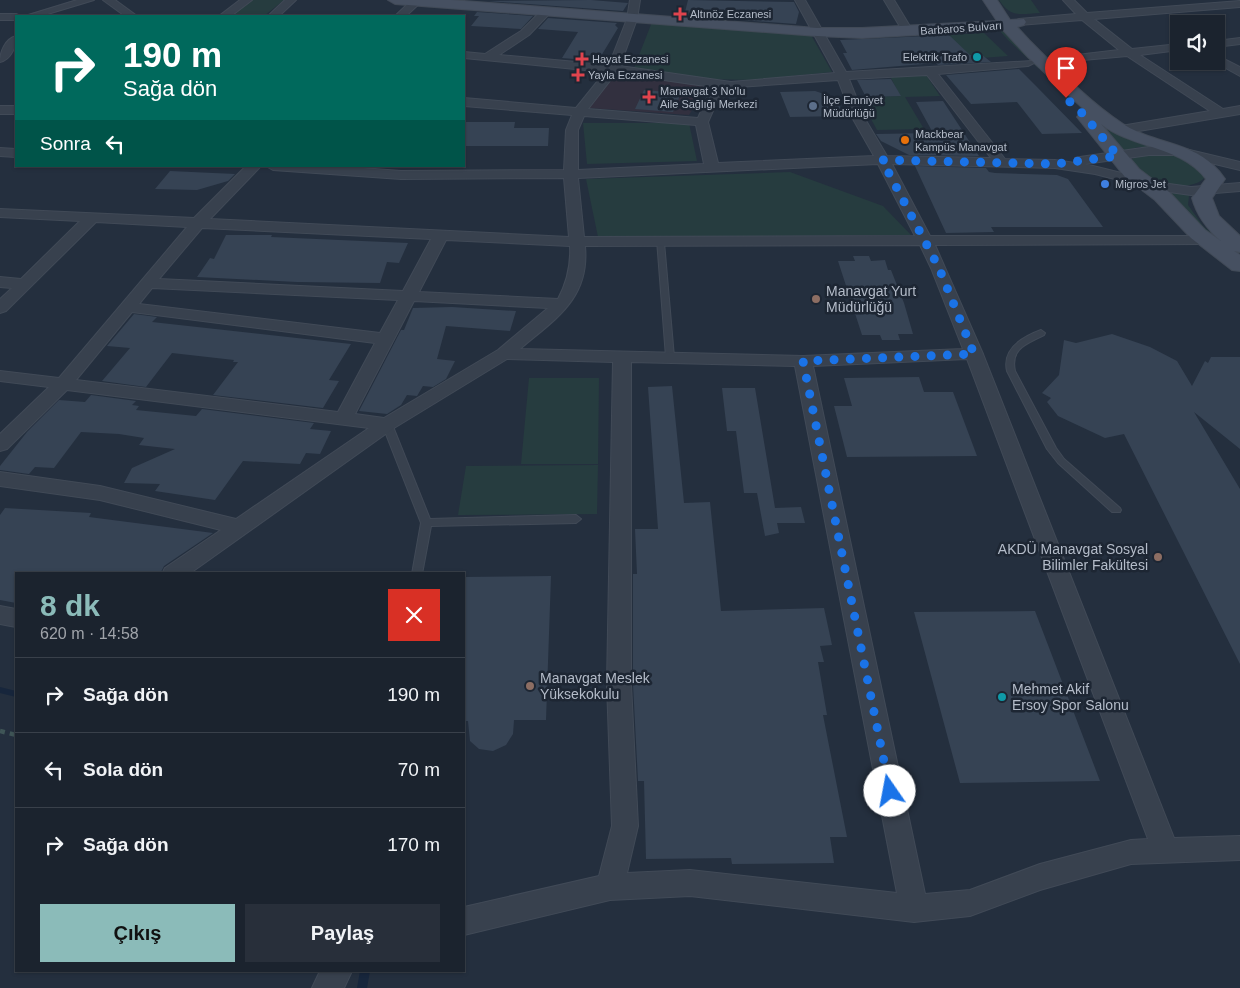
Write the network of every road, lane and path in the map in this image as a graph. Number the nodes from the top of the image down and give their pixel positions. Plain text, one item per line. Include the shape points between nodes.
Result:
1 (89, 0) edge
2 (108, 0) edge
3 (247, 0) edge
4 (291, 0) edge
5 (395, 0) edge
6 (451, 0) edge
7 (800, 0) edge
8 (889, 0) edge
9 (976, 0) edge
10 (990, 0) edge
11 (1068, 0) edge
12 (1232, 0) edge
13 (416, 2) junction
14 (1240, 4) edge
15 (633, 11) edge
16 (546, 12) junction
17 (39, 15) edge
18 (130, 15) edge
19 (225, 15) edge
20 (274, 15) edge
21 (401, 15) edge
22 (1083, 16) junction
23 (15, 17) edge
24 (0, 18) edge
25 (1001, 23) junction
26 (906, 28) junction
27 (816, 31) junction
28 (15, 40) edge
29 (1240, 42) edge
30 (1225, 43) edge
31 (1170, 48) edge
32 (1129, 51) junction
33 (6, 52) edge
34 (465, 55) edge
35 (488, 57) junction
36 (1035, 62) junction
37 (1225, 63) edge
38 (613, 69) junction
39 (930, 71) junction
40 (1240, 72) edge
41 (842, 76) junction
42 (719, 85) junction
43 (465, 102) edge
44 (0, 110) edge
45 (15, 110) edge
46 (1240, 110) edge
47 (580, 111) junction
48 (1221, 113) junction
49 (702, 122) junction
50 (1121, 130) junction
51 (1176, 151) junction
52 (0, 152) edge
53 (15, 153) edge
54 (1118, 156) junction
55 (882, 160) junction
56 (1000, 163) junction
57 (1055, 164) junction
58 (1240, 166) edge
59 (253, 167) edge
60 (288, 167) edge
61 (712, 168) junction
62 (572, 174) junction
63 (1142, 182) junction
64 (1240, 187) edge
65 (1208, 190) junction
66 (0, 213) edge
67 (92, 218) junction
68 (197, 224) junction
69 (440, 237) junction
70 (1206, 240) junction
71 (924, 241) junction
72 (577, 242) junction
73 (660, 242) junction
74 (1240, 246) edge
75 (1240, 265) edge
76 (0, 282) edge
77 (148, 283) junction
78 (24, 284) junction
79 (408, 296) junction
80 (563, 304) junction
81 (127, 307) junction
82 (0, 308) edge
83 (1041, 333) dead end
84 (386, 339) junction
85 (504, 354) junction
86 (974, 354) junction
87 (622, 356) junction
88 (670, 357) junction
89 (803, 361) junction
90 (0, 376) edge
91 (63, 384) junction
92 (343, 419) junction
93 (387, 424) junction
94 (0, 445) edge
95 (0, 479) edge
96 (1116, 510) dead end
97 (576, 519) dead end
98 (426, 523) junction
99 (238, 528) junction
100 (176, 572) edge
101 (417, 572) edge
102 (0, 615) edge
103 (15, 618) edge
104 (0, 731) edge
105 (15, 735) edge
106 (1240, 848) edge
107 (1166, 851) junction
108 (610, 887) junction
109 (914, 908) junction
110 (465, 921) edge
111 (336, 972) edge
112 (328, 988) edge

1 - 17 street
2 - 18 street
3 - 19 street
4 - 20 street
5 - 13 street, Barbaros Bulvarı
6 - 15 street, Barbaros Bulvarı
7 - 27 street
8 - 26 street
9 - 25 street
10 - 25 street
11 - 22 street
12 - 14 street
13 - 16 street, Barbaros Bulvarı
13 - 21 street
14 - 22 street
15 - 16 street, Barbaros Bulvarı
15 - 27 street, Barbaros Bulvarı
15 - 38 street
16 - 35 street via 525,33
22 - 25 street
22 - 32 street
23 - 24 street
25 - 26 street, Barbaros Bulvarı
25 - 27 street, Barbaros Bulvarı via 862,33
25 - 36 street
26 - 27 street, Barbaros Bulvarı
27 - 41 street
28 - 33 street
29 - 30 street
31 - 32 street
32 - 36 street
32 - 48 street
34 - 35 street
35 - 38 street
36 - 39 street
36 - 50 street
36 - 54 street
37 - 40 street
38 - 42 street
38 - 47 street
39 - 41 street
39 - 56 street
41 - 42 street
41 - 55 street via 859,119
42 - 49 street
43 - 47 street
44 - 45 street
46 - 48 street
47 - 49 street
47 - 62 street via 572,130
48 - 50 street
49 - 61 street
50 - 51 street
51 - 54 street
51 - 58 street
51 - 65 street via 1211,169 1216,178
52 - 53 street
54 - 57 street
54 - 63 street
55 - 56 street
55 - 61 street
55 - 71 street
56 - 57 street
57 - 63 street
59 - 68 street
60 - 62 street via 400,175
61 - 62 street
62 - 72 street
63 - 65 street via 1181,190
63 - 70 street via 1162,196
64 - 65 street
65 - 74 street via 1202,198 1205,211 1223,233
66 - 67 street
67 - 68 street
67 - 78 street
68 - 69 street
68 - 77 street
69 - 72 street
69 - 79 street
70 - 71 street
70 - 75 street
71 - 73 street
71 - 86 street via 939,268
72 - 73 street
72 - 80 street via 574,283
73 - 88 lane
76 - 78 street
77 - 79 street
77 - 81 street
78 - 82 street
79 - 80 street
79 - 84 street
80 - 85 street
81 - 84 street
81 - 91 street
83 - 96 lane via 1012,351 1008,360 1011,371 1061,461
84 - 92 street
85 - 87 street
85 - 93 street
86 - 89 street
86 - 107 street
87 - 88 street
87 - 108 street via 619,684 625,826
88 - 89 street
89 - 109 street
90 - 91 street
91 - 92 street
91 - 94 street
92 - 93 street
93 - 98 lane
93 - 99 street
95 - 99 street via 100,493
97 - 98 lane
98 - 101 lane
99 - 100 street
102 - 103 street
104 - 105 path
106 - 107 street
107 - 109 street via 1131,852 1040,877 970,904
108 - 109 street via 690,883
108 - 110 street
111 - 112 street

